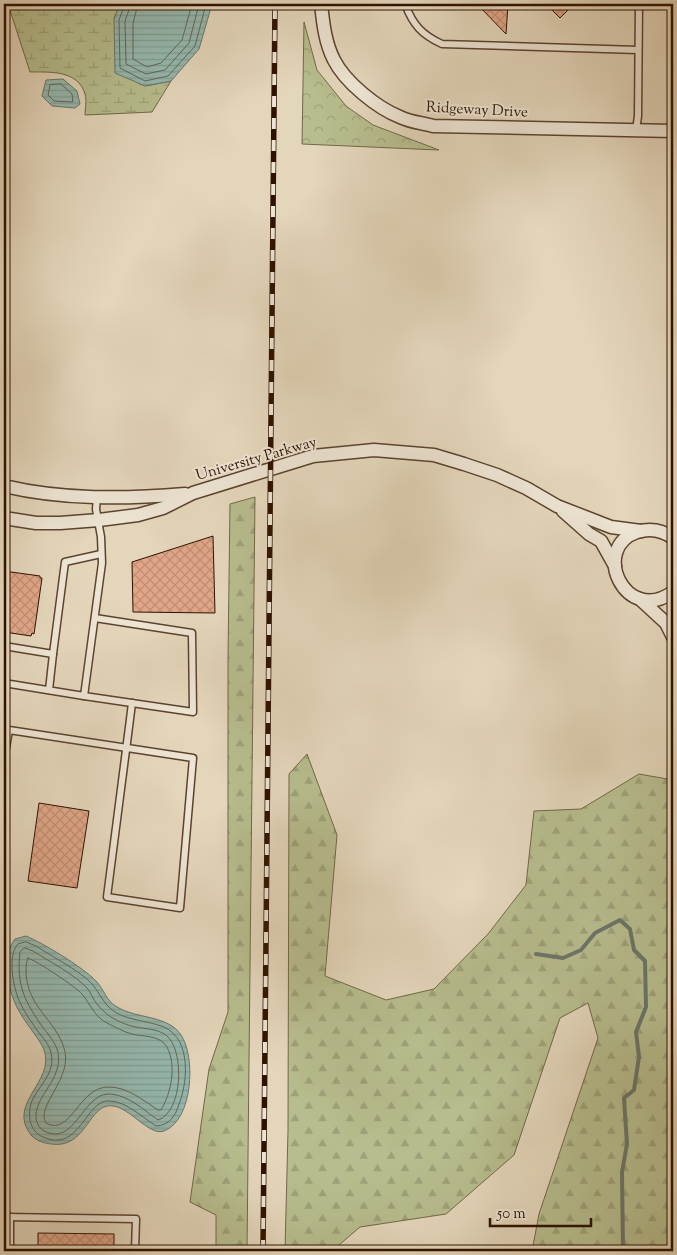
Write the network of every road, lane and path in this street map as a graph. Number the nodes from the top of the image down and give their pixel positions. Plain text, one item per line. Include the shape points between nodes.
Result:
1 (321, 4) edge
2 (404, 4) edge
3 (639, 4) edge
4 (638, 50) junction
5 (636, 132) junction
6 (672, 132) edge
7 (4, 486) edge
8 (193, 494) junction
9 (97, 498) junction
10 (557, 506) junction
11 (4, 518) edge
12 (99, 520) junction
13 (673, 526) edge
14 (655, 530) junction
15 (641, 531) junction
16 (673, 538) edge
17 (101, 554) junction
18 (615, 566) junction
19 (673, 592) edge
20 (640, 599) junction
21 (95, 618) junction
22 (673, 637) edge
23 (4, 646) edge
24 (53, 654) junction
25 (4, 683) edge
26 (49, 690) junction
27 (84, 696) junction
28 (132, 703) junction
29 (6, 729) edge
30 (126, 748) junction
31 (4, 760) edge
32 (7, 1217) edge
33 (10, 1251) edge
34 (135, 1251) edge

1 - 5 street, Ridgeway Drive via 324,30 334,60 352,84 377,105 401,118 433,126
2 - 4 lane via 425,36 442,44
3 - 4 lane
4 - 5 lane
5 - 6 street, Ridgeway Drive
7 - 9 street, University Parkway
8 - 9 street, University Parkway
8 - 10 street, University Parkway via 313,456 374,450 434,455 464,464 526,488
8 - 12 street, University Parkway via 138,515
9 - 12 lane
10 - 15 street, University Parkway via 611,527
10 - 18 street, University Parkway via 601,541
11 - 12 street, University Parkway via 36,523
12 - 17 lane
13 - 14 street, University Parkway
14 - 15 street, University Parkway
14 - 16 street
15 - 18 street via 624,541 617,550
17 - 21 lane
17 - 24 lane via 65,562
18 - 20 street, University Parkway via 620,584
19 - 20 street via 650,601
20 - 22 street via 666,623
21 - 27 lane
21 - 28 lane via 192,633 193,712
23 - 24 lane
24 - 26 lane
25 - 26 lane
26 - 27 lane
27 - 28 lane
28 - 30 lane
29 - 30 lane
29 - 31 lane
30 - 30 lane via 107,897 180,908 193,758
32 - 33 lane
32 - 34 lane via 136,1219

